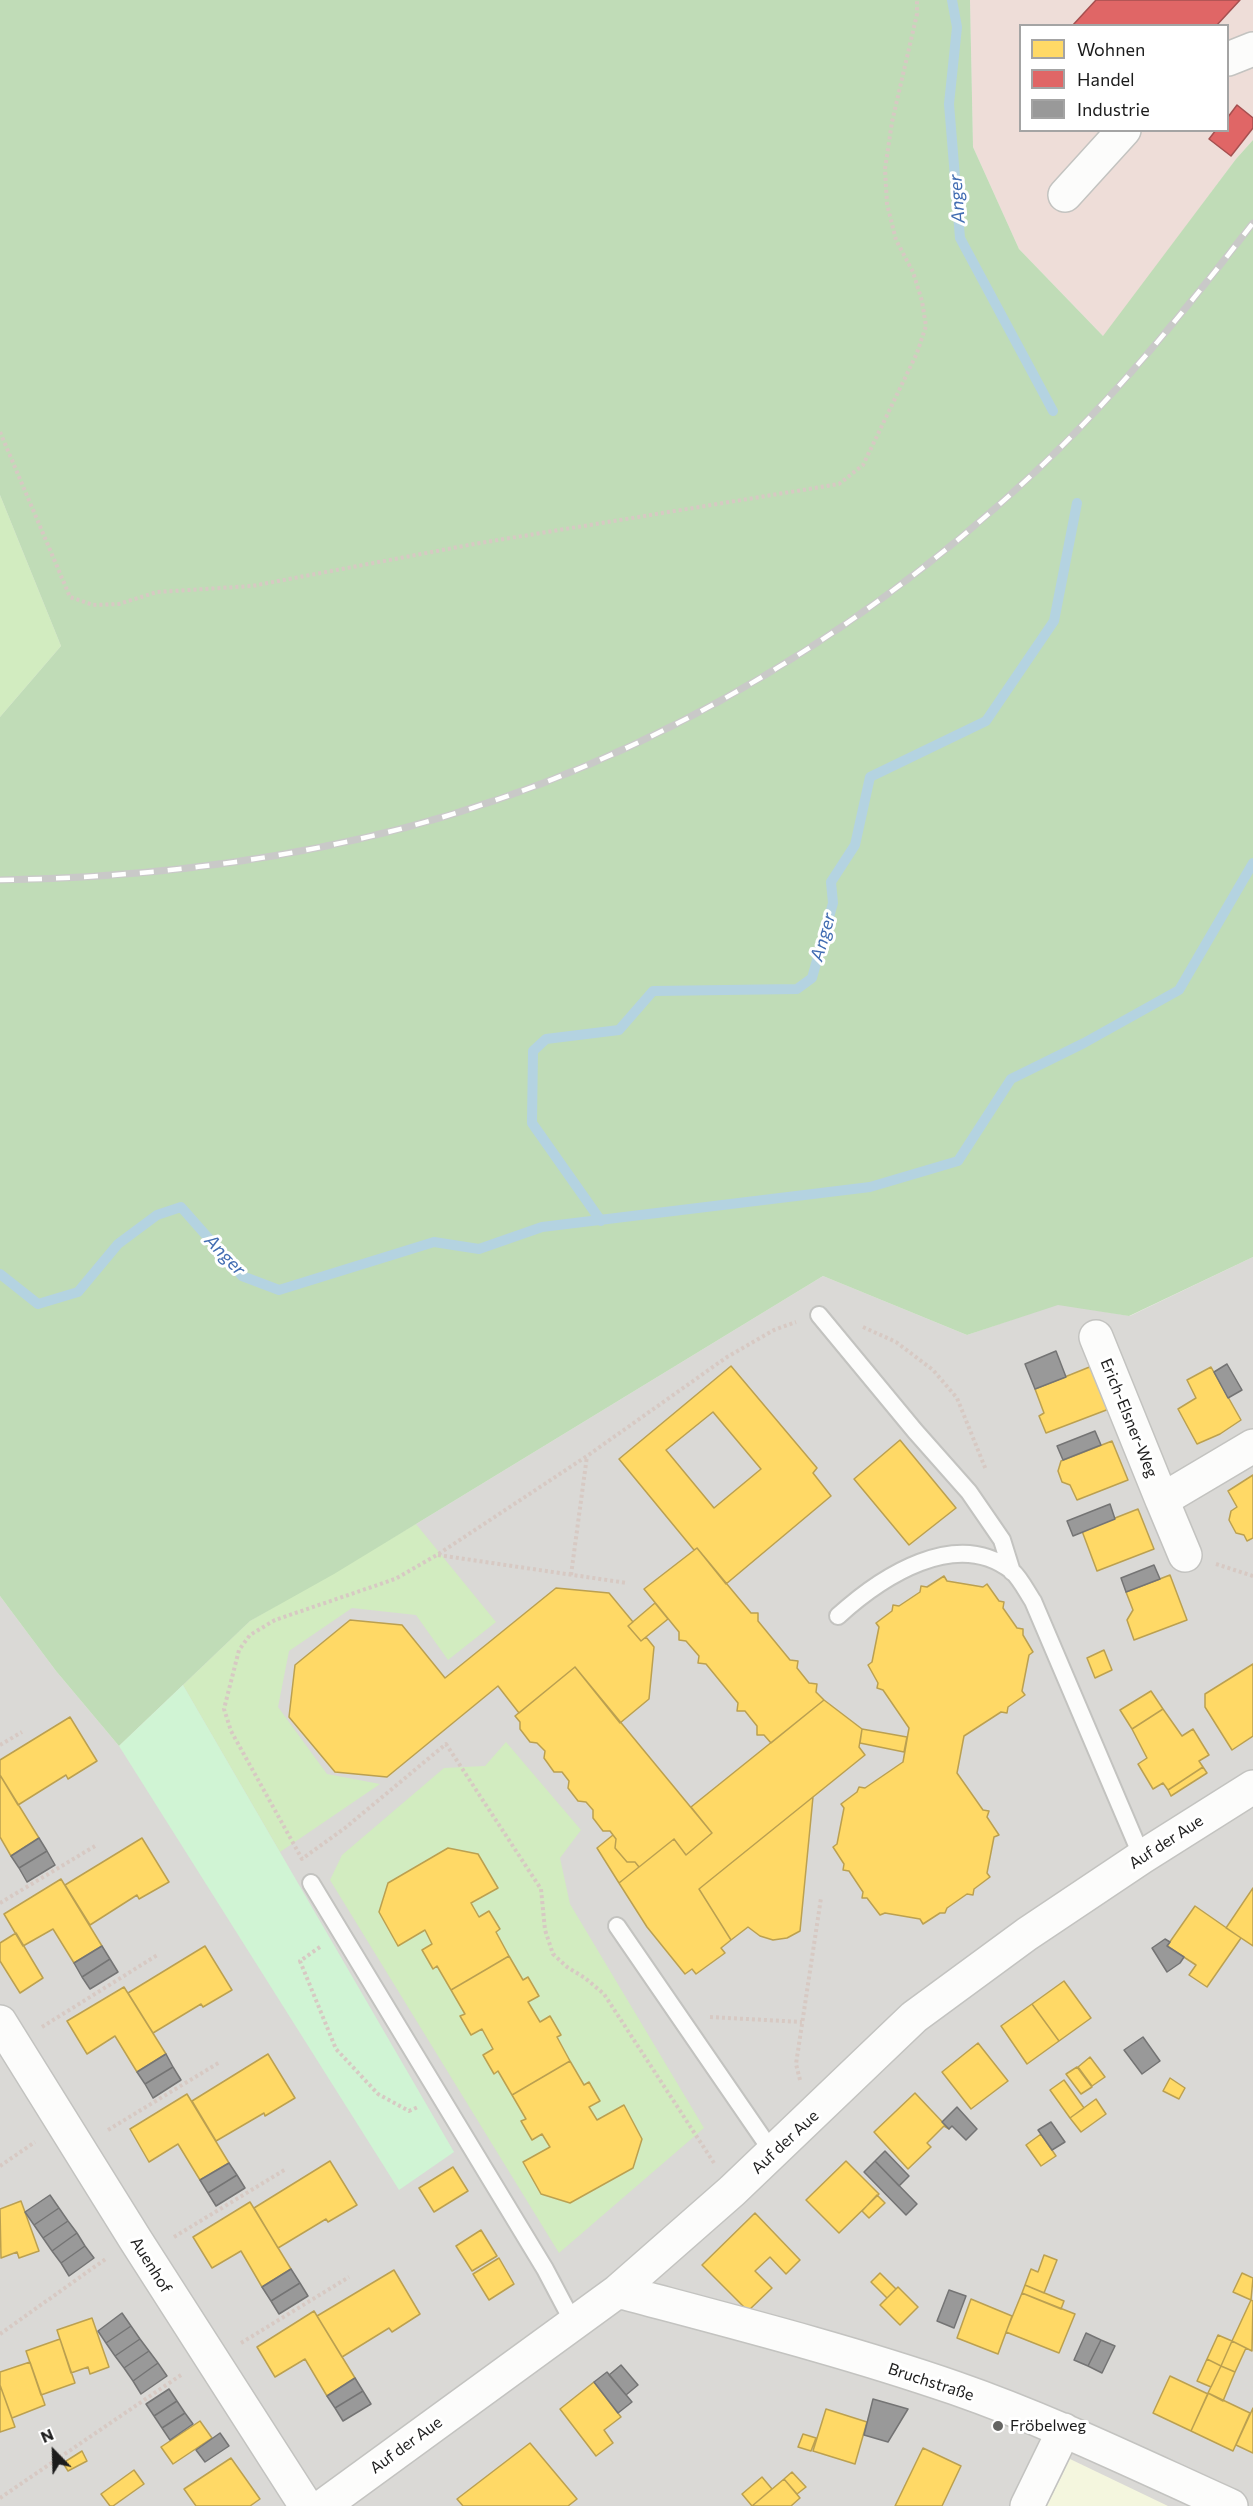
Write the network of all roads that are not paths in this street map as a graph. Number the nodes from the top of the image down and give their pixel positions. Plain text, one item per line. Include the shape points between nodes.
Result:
1 (1253, 49) edge
2 (1229, 58) edge
3 (1122, 132) edge
4 (1065, 195) dead end
5 (819, 1315) road end
6 (1096, 1337) dead end
7 (1253, 1446) edge
8 (1162, 1500) junction
9 (1185, 1555) dead end
10 (1012, 1572) junction
11 (838, 1616) dead end
12 (1250, 1793) edge
13 (1142, 1857) junction
14 (311, 1883) dead end
15 (616, 1926) dead end
16 (7, 2033) edge
17 (772, 2153) junction
18 (618, 2291) junction
19 (573, 2322) junction
20 (1064, 2430) junction
21 (306, 2506) edge
22 (323, 2506) edge
23 (1027, 2506) edge
24 (1231, 2506) edge

1 - 2 street
3 - 4 street
5 - 10 lane via 969,1492 1002,1540
6 - 8 street, Erich-Elsner-Weg
7 - 8 street, Erich-Elsner-Weg
8 - 9 street, Erich-Elsner-Weg
10 - 11 lane via 984,1557 948,1554 910,1566 876,1585
10 - 13 lane via 1033,1601
12 - 13 street, Auf der Aue
13 - 17 street, Auf der Aue via 1027,1934 914,2017
14 - 19 lane via 545,2269
15 - 17 lane
16 - 21 street, Auenhof
17 - 18 street, Auf der Aue
18 - 19 street, Auf der Aue
18 - 20 street, Bruchstraße via 954,2388
19 - 22 street, Auf der Aue
20 - 23 street
20 - 24 street, Bruchstraße

